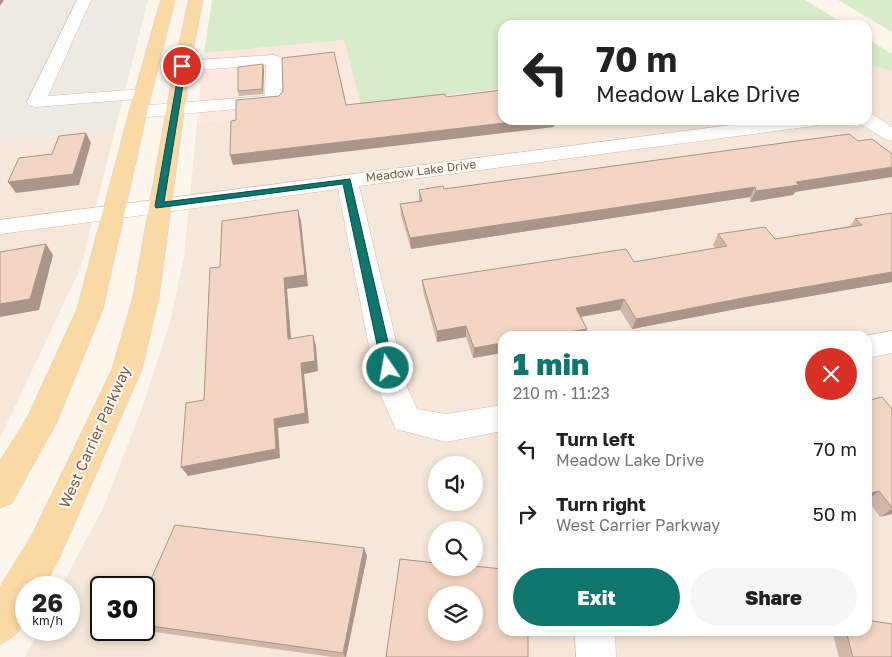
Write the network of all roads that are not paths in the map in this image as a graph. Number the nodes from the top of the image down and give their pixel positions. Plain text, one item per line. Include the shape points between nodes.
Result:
1 (84, 0) edge
2 (168, 0) edge
3 (196, 0) edge
4 (182, 66) junction
5 (140, 103) junction
6 (176, 109) junction
7 (872, 123) edge
8 (775, 125) edge
9 (892, 135) edge
10 (347, 181) junction
11 (159, 206) junction
12 (113, 212) junction
13 (0, 227) edge
14 (892, 342) edge
15 (872, 346) edge
16 (498, 419) edge
17 (0, 492) edge
18 (0, 624) edge
19 (595, 636) edge
20 (596, 657) edge

1 - 5 street via 36,102
2 - 5 main road
3 - 4 main road, West Carrier Parkway
4 - 6 main road, West Carrier Parkway
4 - 6 street via 274,60 274,101
5 - 6 street
5 - 12 main road
6 - 11 main road, West Carrier Parkway
7 - 9 street
8 - 10 street, Meadow Lake Drive
10 - 11 street, Meadow Lake Drive
10 - 16 street via 392,387 408,420 446,428
11 - 12 street, Meadow Lake Drive
11 - 18 main road, West Carrier Parkway via 146,297 127,369 46,546
12 - 13 street, Meadow Lake Drive
12 - 17 main road via 90,309 40,424
14 - 15 street
19 - 20 street

